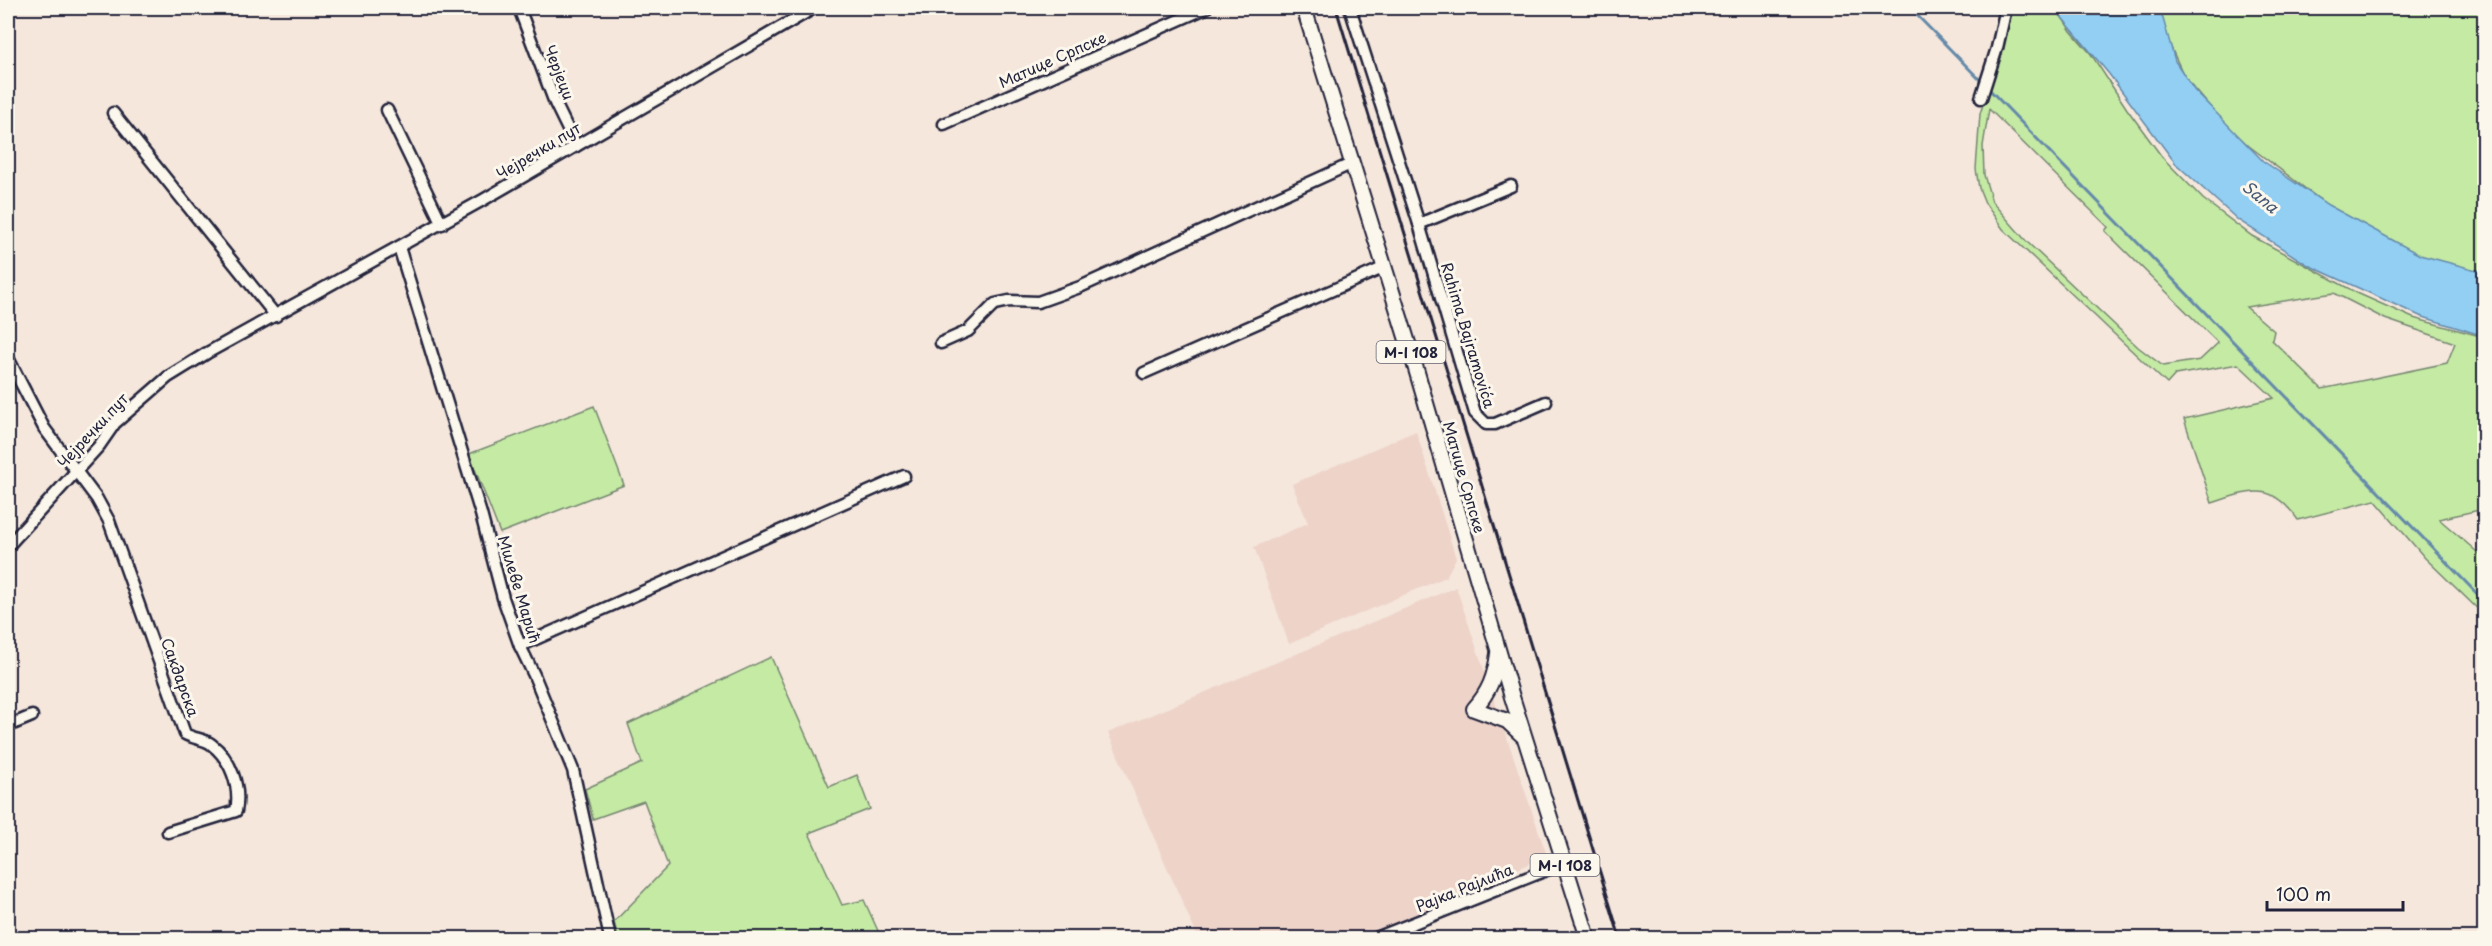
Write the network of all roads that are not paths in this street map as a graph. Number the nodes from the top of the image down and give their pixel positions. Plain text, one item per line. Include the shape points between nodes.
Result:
1 (519, 8) edge
2 (814, 8) edge
3 (1206, 8) edge
4 (1304, 8) edge
5 (1350, 8) edge
6 (2006, 8) edge
7 (1981, 98) dead end
8 (387, 110) dead end
9 (113, 113) dead end
10 (944, 124) dead end
11 (576, 146) junction
12 (1353, 163) junction
13 (1511, 186) dead end
14 (442, 224) junction
15 (1419, 224) junction
16 (399, 247) junction
17 (1385, 267) junction
18 (276, 316) junction
19 (941, 344) dead end
20 (8, 358) edge
21 (1144, 373) dead end
22 (1546, 402) dead end
23 (75, 472) junction
24 (904, 476) dead end
25 (8, 546) edge
26 (520, 646) junction
27 (1499, 651) junction
28 (32, 716) dead end
29 (8, 726) edge
30 (1525, 738) junction
31 (168, 832) dead end
32 (1564, 863) junction
33 (610, 939) edge
34 (1376, 939) edge
35 (1588, 939) edge

1 - 11 street, Черјеци
2 - 11 street, Чејречки пут
3 - 10 street, Матице Српске
4 - 12 main road, Матице Српске / M-I 108
5 - 15 street, Rahima Bajramovića
6 - 7 street
8 - 14 street
9 - 18 street
11 - 14 street, Чејречки пут
12 - 17 main road, Матице Српске / M-I 108
12 - 19 street via 1080,287 1038,302 995,304 968,332
13 - 15 street
14 - 16 street, Чејречки пут
15 - 22 street, Rahima Bajramovića via 1475,413 1485,424 1495,424
16 - 18 street, Чејречки пут
16 - 26 street, Милеве Мaрић
17 - 21 street
17 - 27 main road, Матице Српске / M-I 108
18 - 23 street, Чејречки пут via 168,377 115,423
20 - 23 street via 44,428
23 - 25 street, Чејречки пут
23 - 31 street, Сакдарска via 109,520 185,734 213,745 227,762 237,786 236,812
24 - 26 street
26 - 33 street, Милеве Мaрић via 573,770
27 - 30 main road, Матице Српске / M-I 108
27 - 30 main road via 1493,682 1474,710 1506,722
28 - 29 street
30 - 32 main road, M-I 108
32 - 34 street, Рајка Рајлића
32 - 35 main road, M-I 108

